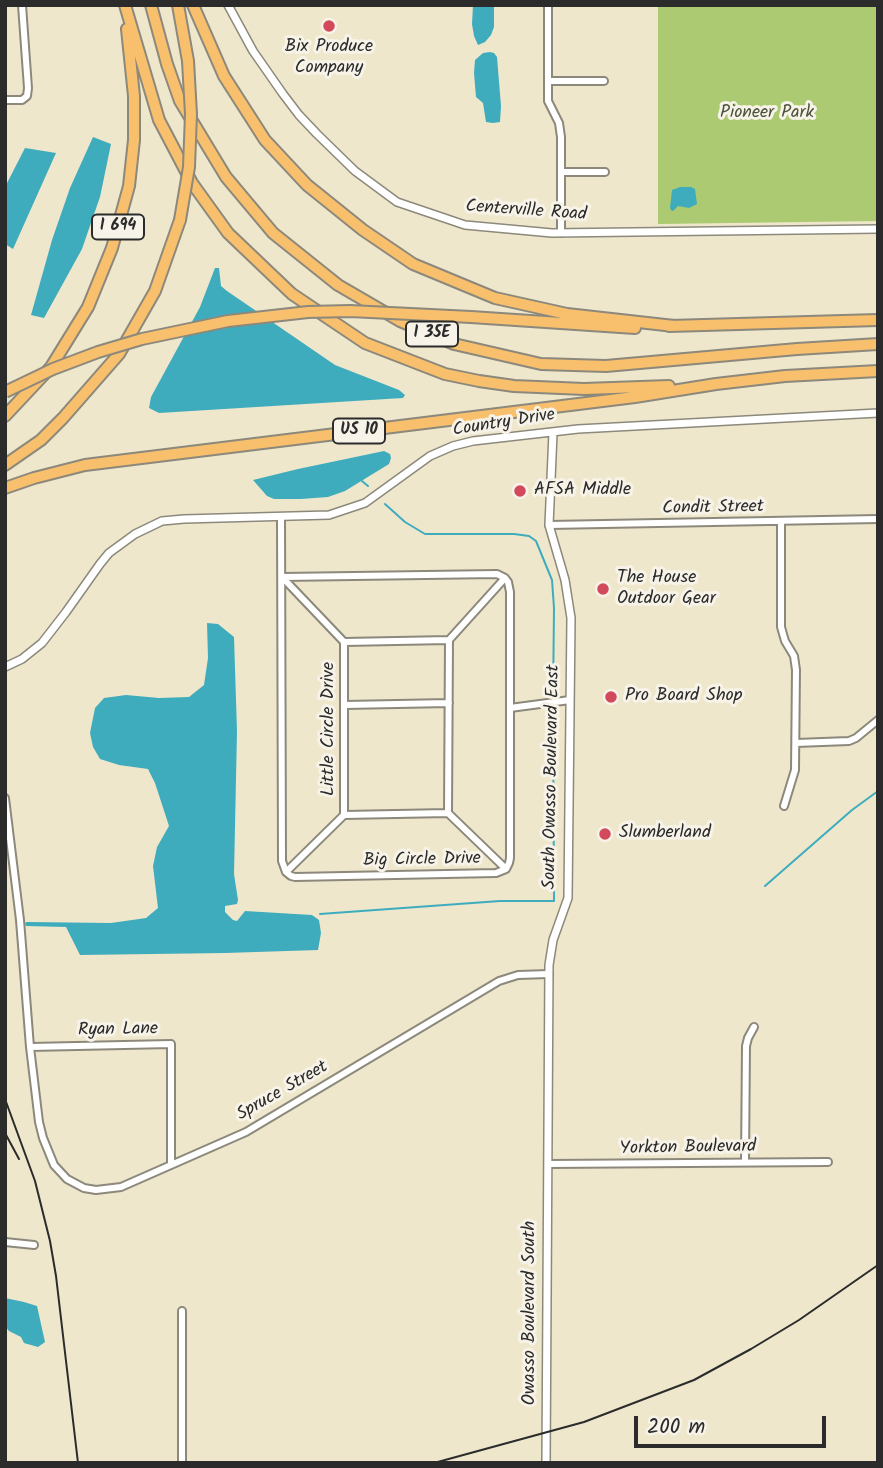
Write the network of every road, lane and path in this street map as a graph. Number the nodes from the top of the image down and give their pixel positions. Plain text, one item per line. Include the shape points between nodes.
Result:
1 (22, 5) edge
2 (125, 5) edge
3 (151, 5) edge
4 (178, 5) edge
5 (193, 5) edge
6 (228, 5) edge
7 (548, 5) edge
8 (548, 81) junction
9 (604, 81) dead end
10 (5, 100) edge
11 (561, 172) junction
12 (605, 172) dead end
13 (878, 229) edge
14 (561, 233) junction
15 (878, 320) edge
16 (800, 323) junction
17 (674, 326) junction
18 (878, 328) edge
19 (878, 344) edge
20 (878, 371) edge
21 (716, 384) junction
22 (5, 392) edge
23 (878, 413) edge
24 (5, 416) edge
25 (552, 433) junction
26 (5, 465) edge
27 (5, 488) edge
28 (281, 517) junction
29 (878, 519) edge
30 (781, 522) junction
31 (550, 525) junction
32 (282, 577) junction
33 (505, 578) junction
34 (449, 640) junction
35 (344, 642) junction
36 (5, 667) edge
37 (570, 700) junction
38 (449, 703) junction
39 (345, 705) junction
40 (510, 708) junction
41 (878, 720) edge
42 (796, 743) junction
43 (5, 798) edge
44 (784, 806) dead end
45 (448, 813) junction
46 (344, 815) junction
47 (506, 869) junction
48 (286, 872) junction
49 (549, 974) junction
50 (754, 1027) dead end
51 (30, 1047) junction
52 (745, 1162) junction
53 (828, 1162) dead end
54 (171, 1164) junction
55 (548, 1164) junction
56 (5, 1242) edge
57 (34, 1245) dead end
58 (182, 1311) dead end
59 (182, 1463) edge
60 (546, 1463) edge

1 - 10 street via 27,96
2 - 21 highway, I 35E via 159,120 192,183 228,233 292,294 365,343 445,374 514,386 584,389
2 - 24 highway, I 694 via 134,140 129,186 112,248 88,307 51,367
3 - 19 highway, I 35E via 180,101 226,177 273,233 338,285 400,321 454,344 541,364 606,366
4 - 26 highway, bridge via 188,61 189,167 180,220 155,291 119,354 41,440
5 - 17 highway via 225,76 265,140 307,185 413,264 495,299 567,314
6 - 14 street, Centerville Road via 260,62 299,115 335,153 397,202 465,225
7 - 8 street
8 - 9 street
8 - 11 street via 549,105 561,130
11 - 12 street
11 - 14 street
13 - 14 street, Centerville Road
15 - 16 highway
16 - 17 highway
16 - 18 highway
17 - 22 highway, bridge via 602,327 308,312 228,321 142,339 53,369
20 - 21 highway, I 35E
21 - 27 highway, US 10 via 85,465
23 - 25 street, Country Drive
25 - 28 street, Country Drive via 453,446 430,456 365,503 328,515
25 - 31 street, South Owasso Boulevard East
28 - 32 street
28 - 36 street, Country Drive via 162,521 135,534 100,564 42,643
29 - 30 street, Condit Street
30 - 31 street, Condit Street
30 - 42 street via 780,622 796,663
31 - 37 street, South Owasso Boulevard East via 571,618
32 - 33 street via 497,574
32 - 35 street, Little Circle Drive
32 - 48 street via 282,862
33 - 34 street
33 - 40 street, Big Circle Drive via 510,587
34 - 35 street, Little Circle Drive
34 - 38 street
35 - 39 street, Little Circle Drive
37 - 40 street
37 - 49 street, South Owasso Boulevard East via 568,898 553,940
38 - 39 street
38 - 45 street
39 - 46 street, Little Circle Drive
40 - 47 street, Big Circle Drive
41 - 42 street via 849,741
42 - 44 street via 795,770
43 - 51 street, Spruce Street
45 - 46 street, Little Circle Drive
45 - 47 street
46 - 48 street, Little Circle Drive
47 - 48 street, Big Circle Drive via 496,873 308,877
49 - 54 street, Spruce Street via 499,981 246,1132
49 - 55 street, South Owasso Boulevard East
50 - 52 street via 746,1046
51 - 54 street, Spruce Street via 43,1138 60,1173 96,1190 121,1186
51 - 54 street, Ryan Lane via 171,1044
52 - 53 street, Yorkton Boulevard
52 - 55 street, Yorkton Boulevard
55 - 60 street, Owasso Boulevard South
56 - 57 street
58 - 59 street

